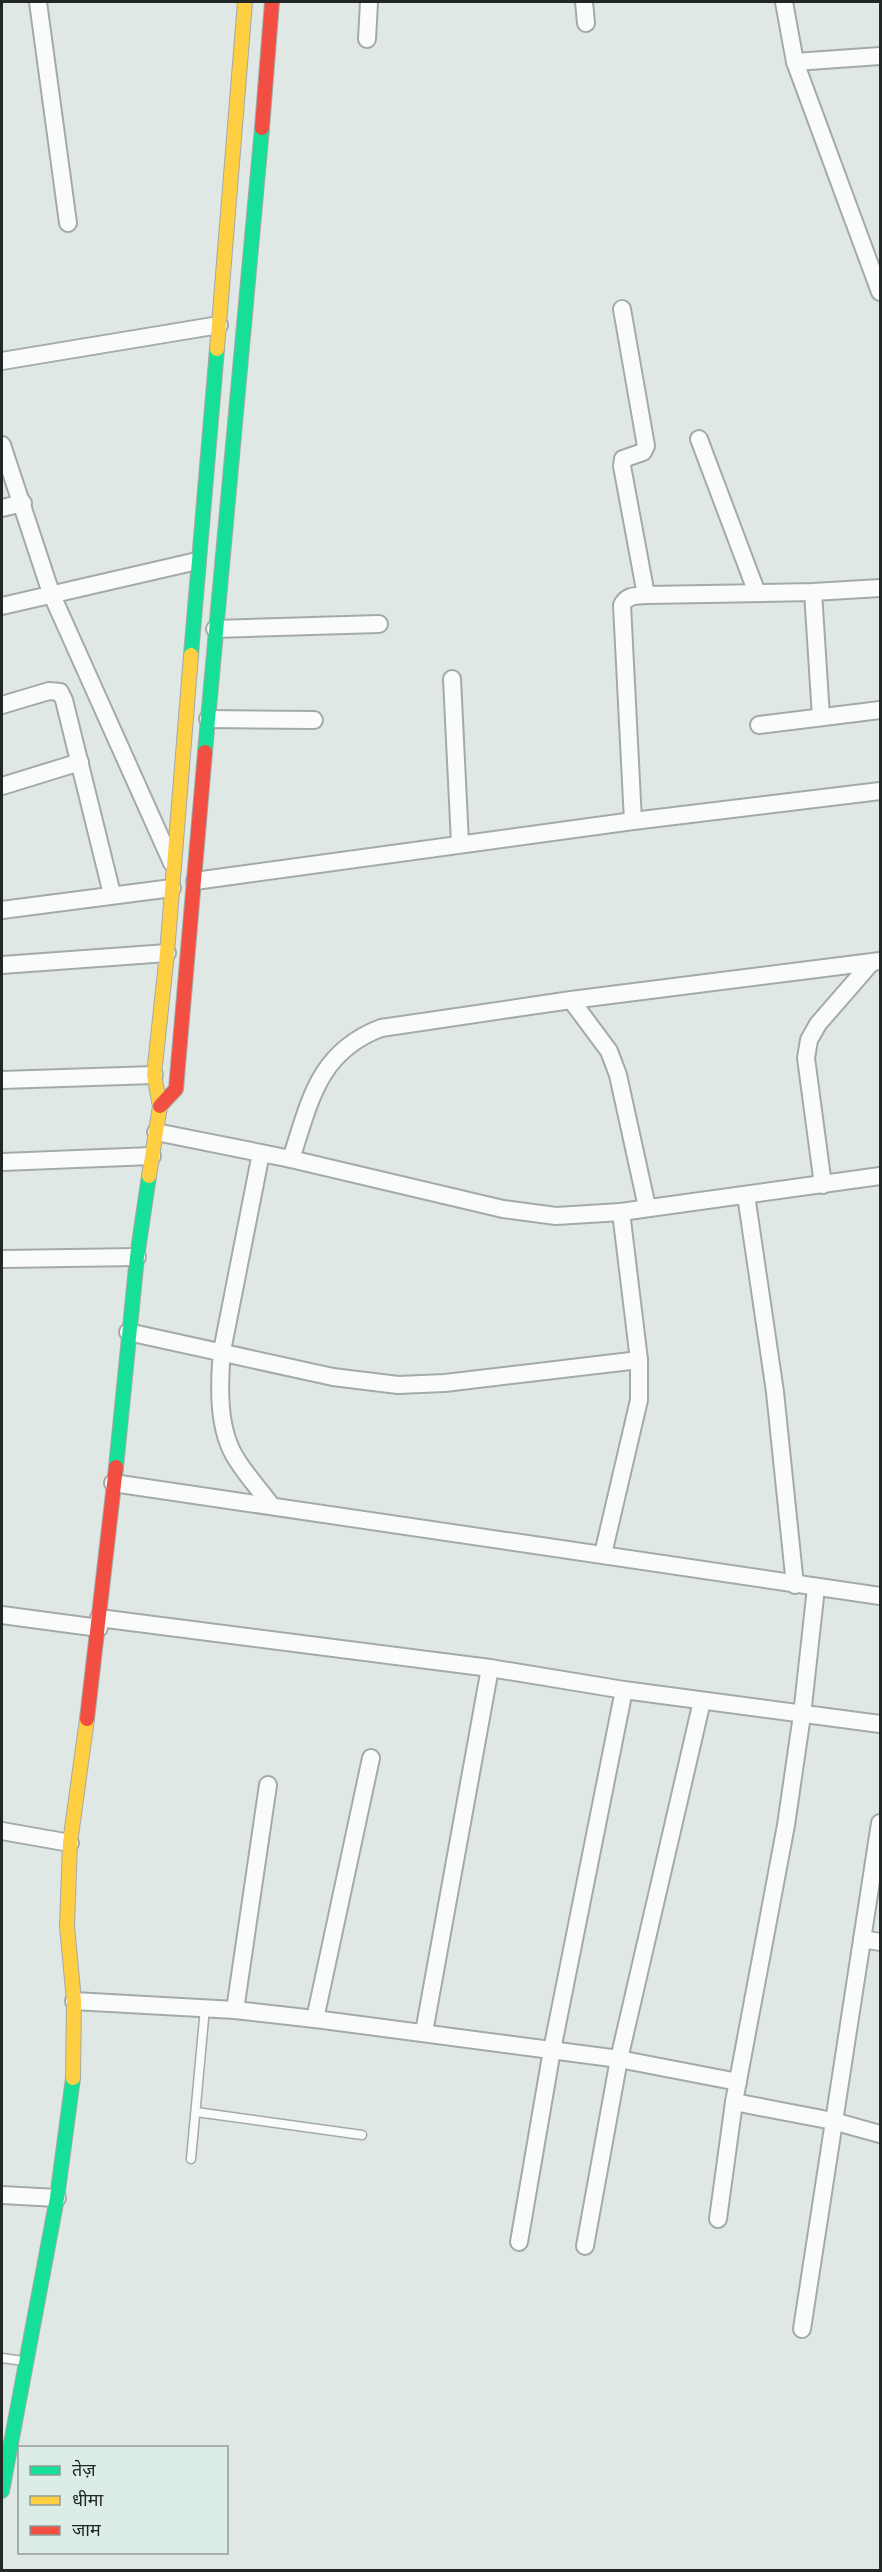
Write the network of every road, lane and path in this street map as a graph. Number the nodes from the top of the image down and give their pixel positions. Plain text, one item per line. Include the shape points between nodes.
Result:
1 (38, 2) edge
2 (245, 2) edge
3 (272, 2) edge
4 (369, 2) edge
5 (584, 2) edge
6 (784, 2) edge
7 (586, 23) dead end
8 (367, 39) dead end
9 (880, 56) edge
10 (795, 62) junction
11 (68, 223) dead end
12 (880, 292) edge
13 (622, 309) dead end
14 (219, 325) junction
15 (2, 361) edge
16 (699, 439) dead end
17 (2, 445) edge
18 (23, 503) junction
19 (2, 508) edge
20 (197, 561) junction
21 (880, 588) edge
22 (813, 592) junction
23 (51, 593) junction
24 (757, 593) junction
25 (646, 595) junction
26 (2, 606) edge
27 (379, 624) dead end
28 (215, 629) junction
29 (452, 679) dead end
30 (2, 705) edge
31 (880, 710) edge
32 (821, 717) junction
33 (207, 719) junction
34 (314, 720) dead end
35 (759, 725) dead end
36 (80, 762) junction
37 (2, 786) edge
38 (880, 791) edge
39 (633, 820) junction
40 (460, 843) junction
41 (173, 863) junction
42 (195, 881) junction
43 (172, 888) junction
44 (112, 894) junction
45 (2, 910) edge
46 (166, 953) junction
47 (876, 962) edge
48 (2, 965) edge
49 (571, 1000) junction
50 (154, 1075) junction
51 (2, 1080) edge
52 (160, 1106) junction
53 (156, 1132) junction
54 (261, 1153) junction
55 (152, 1156) junction
56 (291, 1160) junction
57 (2, 1162) edge
58 (880, 1176) edge
59 (823, 1185) junction
60 (746, 1195) junction
61 (647, 1207) junction
62 (621, 1212) junction
63 (137, 1257) junction
64 (2, 1259) edge
65 (128, 1332) junction
66 (222, 1351) junction
67 (639, 1360) junction
68 (113, 1483) junction
69 (271, 1505) junction
70 (603, 1554) junction
71 (795, 1585) junction
72 (816, 1588) junction
73 (880, 1596) edge
74 (2, 1615) edge
75 (99, 1623) junction
76 (490, 1668) junction
77 (624, 1690) junction
78 (702, 1701) junction
79 (802, 1715) junction
80 (880, 1724) edge
81 (371, 1758) dead end
82 (268, 1785) dead end
83 (880, 1823) edge
84 (2, 1831) edge
85 (70, 1843) junction
86 (862, 1939) junction
87 (880, 1942) edge
88 (74, 2001) junction
89 (205, 2008) junction
90 (235, 2010) junction
91 (315, 2019) junction
92 (424, 2032) junction
93 (552, 2050) junction
94 (619, 2059) junction
95 (738, 2082) junction
96 (734, 2102) junction
97 (196, 2112) junction
98 (833, 2121) junction
99 (880, 2134) edge
100 (362, 2135) dead end
101 (191, 2160) dead end
102 (2, 2195) edge
103 (57, 2198) junction
104 (718, 2219) dead end
105 (519, 2242) dead end
106 (585, 2247) dead end
107 (802, 2329) dead end
108 (2, 2358) edge
109 (26, 2361) junction
110 (2, 2491) edge

1 - 11 street
2 - 14 street
3 - 28 street
4 - 8 street
5 - 7 street
6 - 10 street
9 - 10 street
10 - 12 street
13 - 25 street via 646,446 643,452 623,459 622,466
14 - 15 street
14 - 20 street
16 - 24 street
17 - 18 street
18 - 19 street
18 - 23 street
20 - 23 street
20 - 41 street
21 - 22 street
22 - 24 street
22 - 32 street
23 - 26 street
23 - 41 street
24 - 25 street
25 - 39 street via 630,596 622,605
27 - 28 street
28 - 33 street
29 - 40 street
30 - 36 street via 50,691 60,692
31 - 32 street
32 - 35 street
33 - 34 street
33 - 42 street
36 - 37 street
36 - 44 street
38 - 39 street
39 - 40 street
40 - 42 street
41 - 43 street
42 - 52 street via 176,1089
43 - 44 street
43 - 46 street
44 - 45 street
46 - 48 street
46 - 50 street
47 - 49 street
47 - 59 street via 818,1024 809,1040 806,1058
49 - 56 street via 381,1028 362,1035 344,1047 324,1070 312,1092
49 - 61 street via 609,1051 618,1075
50 - 51 street
50 - 52 street
52 - 53 street
53 - 54 street
53 - 55 street
54 - 56 street
54 - 66 street
55 - 57 street
55 - 63 street
56 - 62 street via 531,1214
58 - 59 street
59 - 60 street
60 - 61 street
60 - 71 street via 776,1392
61 - 62 street
62 - 67 street
63 - 64 street
63 - 65 street
65 - 66 street
65 - 68 street
66 - 67 street via 333,1377 398,1385
66 - 69 street via 219,1383 224,1423 236,1458
67 - 70 street via 639,1400
68 - 69 street
68 - 75 street
69 - 70 street
70 - 71 street
71 - 72 street
72 - 73 street
72 - 79 street
74 - 75 street
75 - 76 street
75 - 85 street
76 - 77 street
76 - 92 street
77 - 78 street
77 - 93 street
78 - 79 street
78 - 94 street
79 - 80 street
79 - 95 street via 768,1934
81 - 91 street
82 - 90 street
83 - 86 street
84 - 85 street
85 - 88 street via 67,1926
86 - 87 street
86 - 98 street
88 - 89 street
88 - 103 street via 73,2087
89 - 90 street
89 - 97 lane
90 - 91 street
91 - 92 street
92 - 93 street
93 - 94 street
93 - 105 street
94 - 95 street
94 - 106 street
95 - 96 street
96 - 98 street
96 - 104 street
97 - 100 lane
97 - 101 lane
98 - 99 street
98 - 107 street
102 - 103 street
103 - 109 street
108 - 109 lane
109 - 110 street

